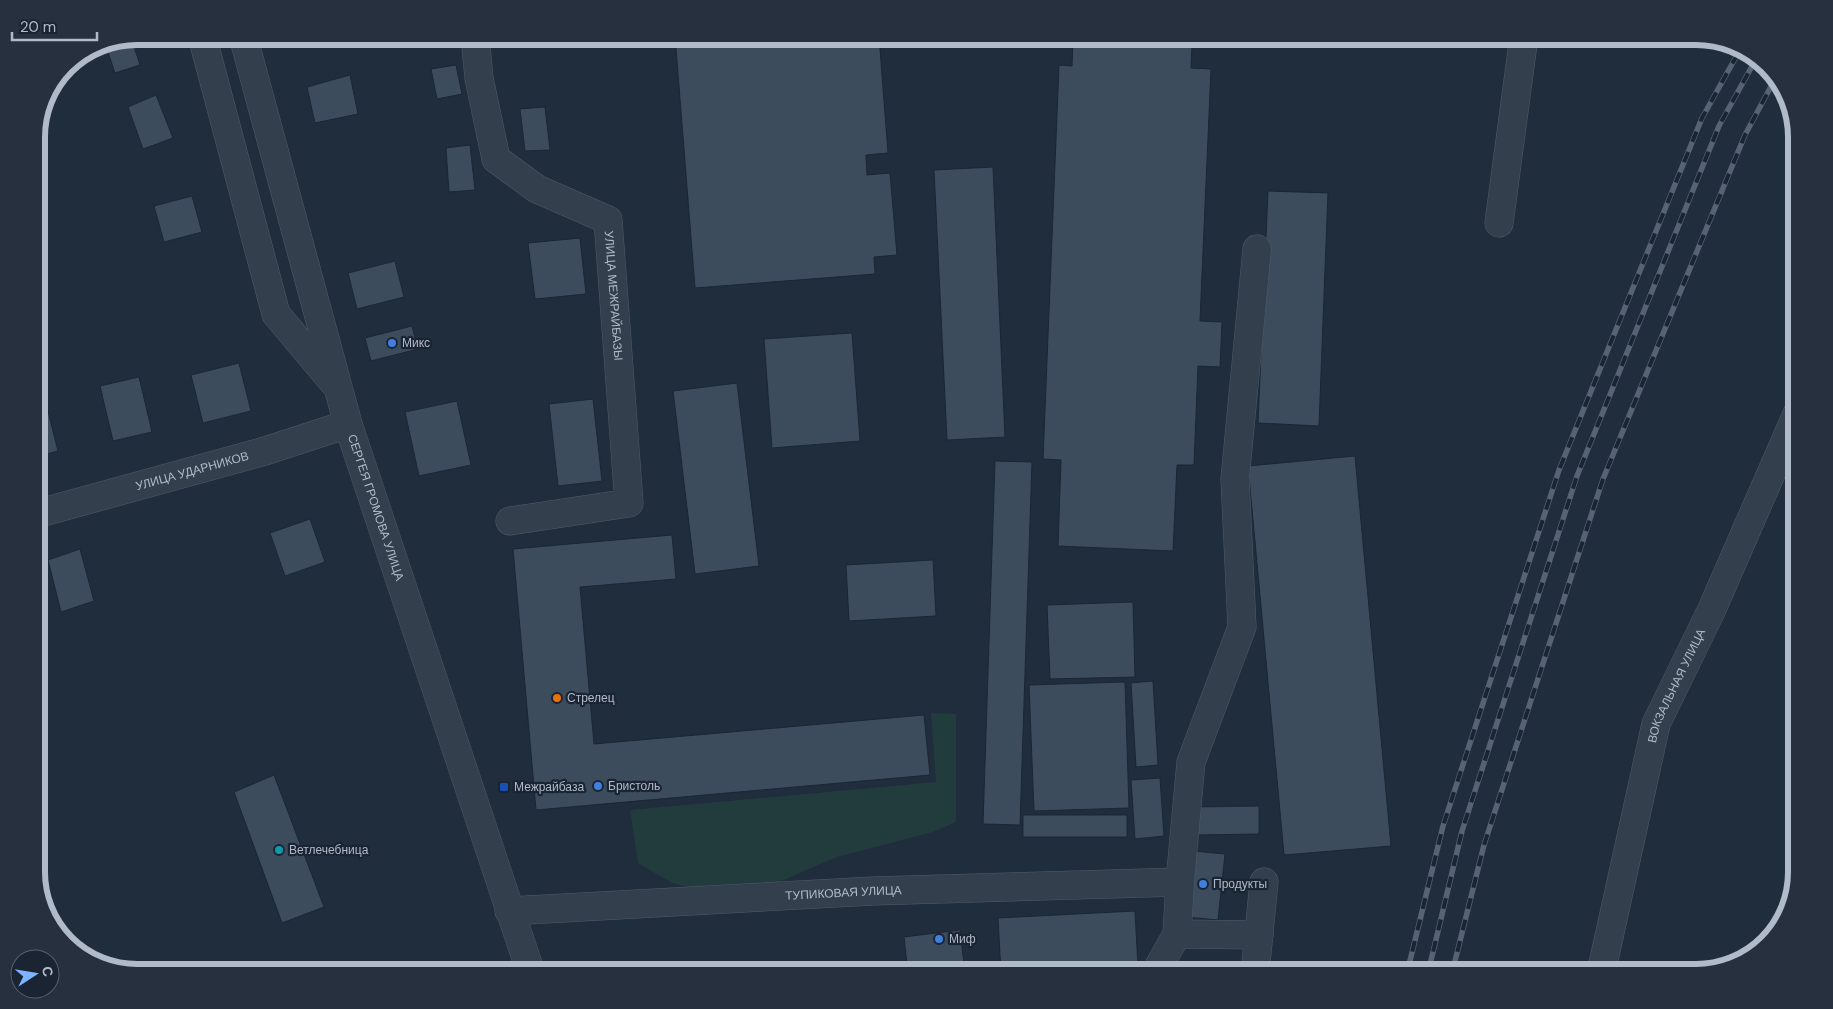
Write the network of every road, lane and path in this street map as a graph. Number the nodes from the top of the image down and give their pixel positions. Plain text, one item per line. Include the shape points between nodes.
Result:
1 (204, 45) edge
2 (245, 45) edge
3 (476, 45) edge
4 (1523, 45) edge
5 (1499, 223) dead end
6 (1257, 249) dead end
7 (339, 389) junction
8 (348, 424) junction
9 (1788, 435) edge
10 (45, 512) edge
11 (510, 521) dead end
12 (1180, 882) junction
13 (1264, 882) dead end
14 (509, 911) junction
15 (1177, 934) junction
16 (1258, 935) junction
17 (527, 964) edge
18 (1160, 964) edge
19 (1255, 964) edge
20 (1603, 964) edge

1 - 7 street via 276,314
2 - 7 street, СЕРГЕЯ ГРОМОВА УЛИЦА
3 - 11 street, УЛИЦА МЕЖРАЙБАЗЫ via 479,78 496,159 537,189 608,220 629,503
4 - 5 street
6 - 12 street via 1234,479 1242,627 1191,762
7 - 8 street, СЕРГЕЯ ГРОМОВА УЛИЦА
8 - 10 street, УЛИЦА УДАРНИКОВ via 265,451
8 - 14 street, СЕРГЕЯ ГРОМОВА УЛИЦА
9 - 20 street, ВОКЗАЛЬНАЯ УЛИЦА via 1712,609 1656,724
12 - 14 street, ТУПИКОВАЯ УЛИЦА via 873,891
12 - 15 street
13 - 16 street
14 - 17 street, СЕРГЕЯ ГРОМОВА УЛИЦА
15 - 16 street
15 - 18 street
16 - 19 street

